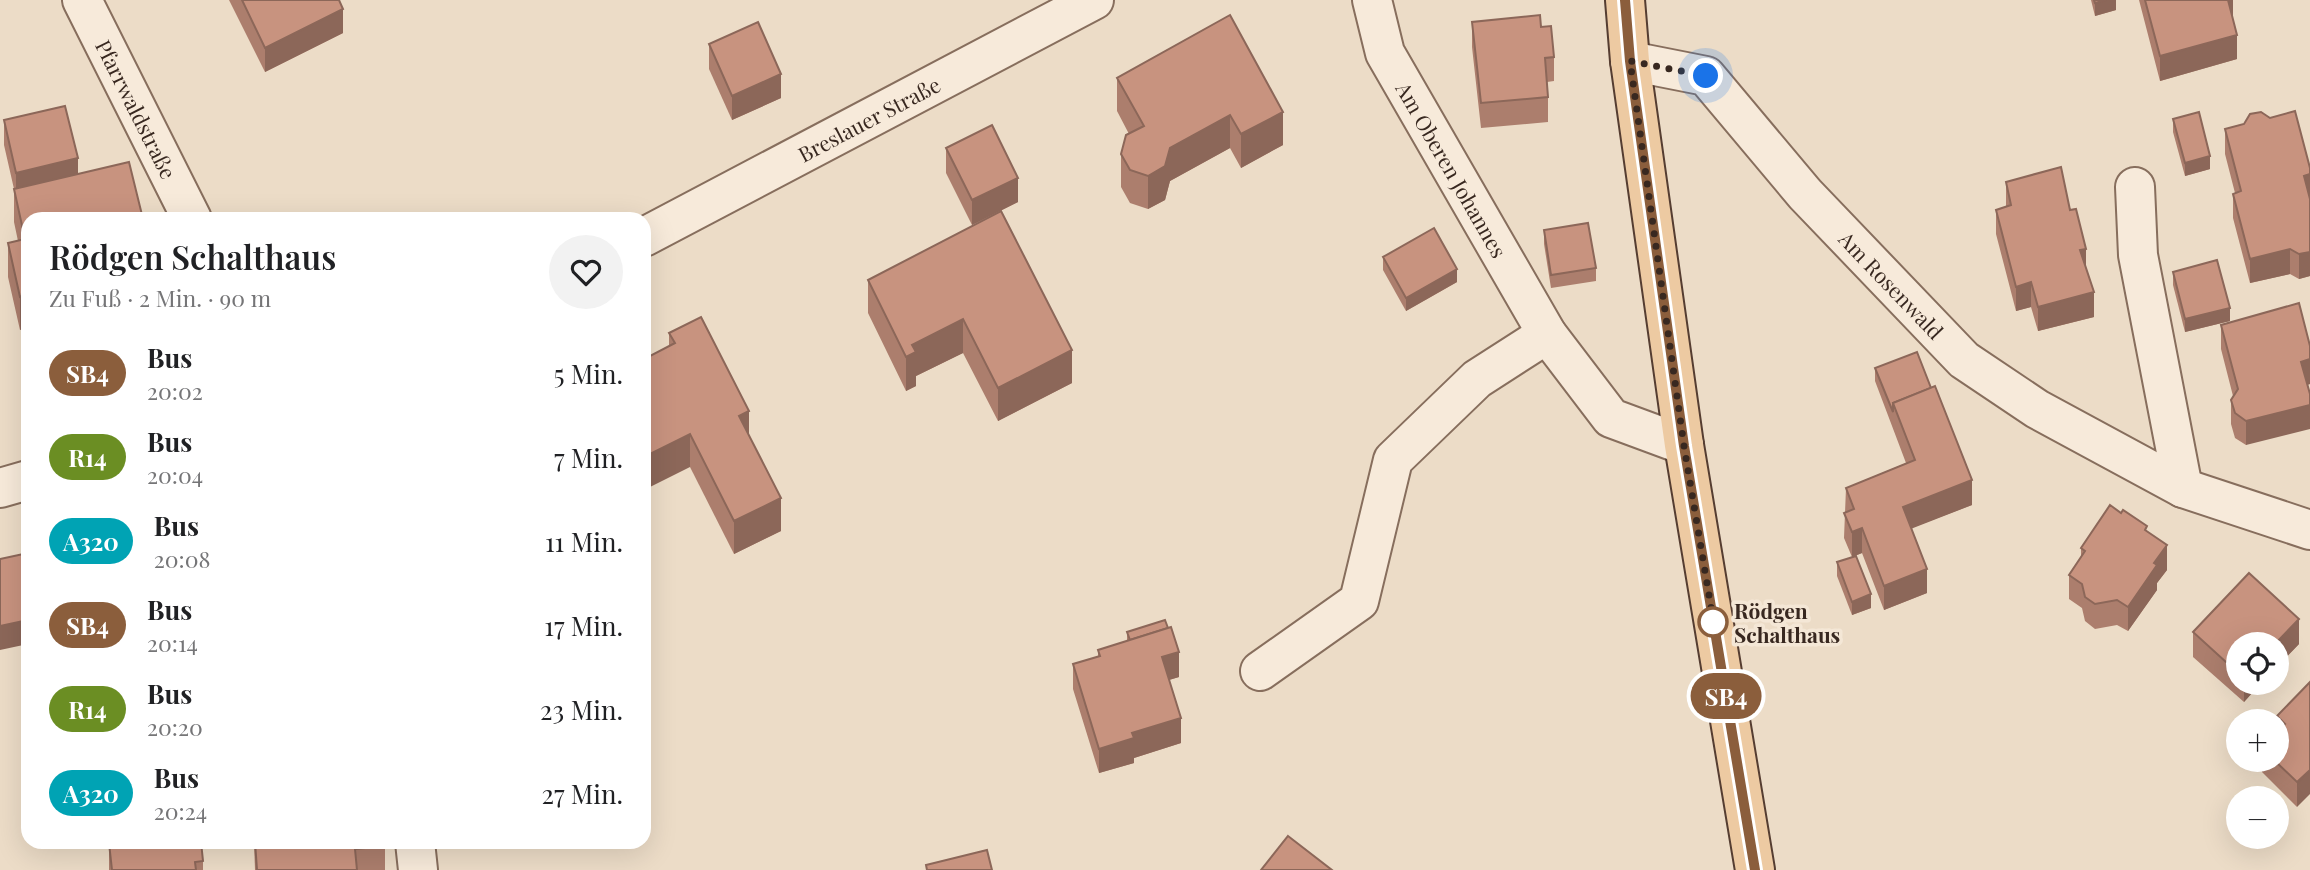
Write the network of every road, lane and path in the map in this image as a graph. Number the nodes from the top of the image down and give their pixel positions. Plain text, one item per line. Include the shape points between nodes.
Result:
1 (82, 0) edge
2 (1094, 0) edge
3 (1372, 0) edge
4 (1625, 0) edge
5 (1630, 61) junction
6 (2135, 187) dead end
7 (188, 212) edge
8 (651, 233) edge
9 (1547, 334) junction
10 (1684, 446) junction
11 (21, 482) edge
12 (0, 488) edge
13 (2183, 488) junction
14 (2310, 530) edge
15 (1260, 671) dead end
16 (416, 849) edge
17 (418, 870) edge
18 (1755, 870) edge

1 - 7 street, Pfarrwaldstraße
2 - 8 street, Breslauer Straße
3 - 9 street, Am Oberen Johannes via 1385,53
4 - 5 main road
5 - 10 main road
5 - 13 street, Am Rosenwald via 1706,76 1805,194 1964,360 2037,409
6 - 13 street via 2138,256
9 - 10 street, Am Oberen Johannes via 1611,418
9 - 15 street via 1477,379 1393,460 1359,601
10 - 18 main road
11 - 12 street
13 - 14 street, Am Rosenwald
16 - 17 street

